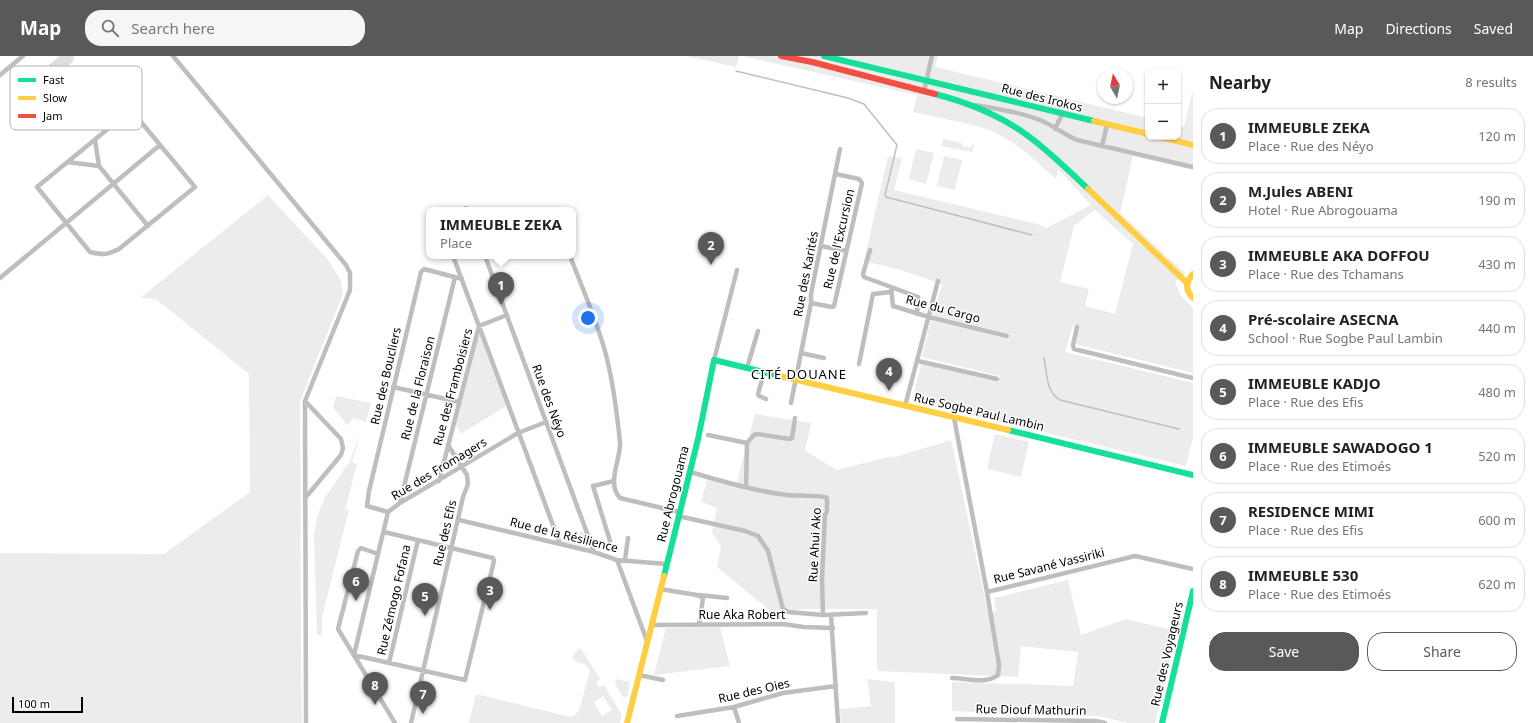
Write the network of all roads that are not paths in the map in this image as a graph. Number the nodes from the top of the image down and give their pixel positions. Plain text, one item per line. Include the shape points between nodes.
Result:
1 (23, 56) edge
2 (174, 56) edge
3 (781, 56) edge
4 (824, 56) edge
5 (932, 56) edge
6 (11, 66) edge
7 (10, 67) edge
8 (0, 75) edge
9 (926, 82) junction
10 (954, 88) junction
11 (924, 91) junction
12 (951, 98) junction
13 (969, 104) junction
14 (1062, 114) junction
15 (142, 123) edge
16 (1107, 125) junction
17 (1054, 129) junction
18 (107, 130) edge
19 (1145, 133) edge
20 (95, 140) junction
21 (1174, 140) edge
22 (1193, 144) edge
23 (160, 145) junction
24 (1102, 146) junction
25 (840, 149) dead end
26 (68, 162) junction
27 (99, 166) junction
28 (1193, 167) edge
29 (836, 174) junction
30 (113, 184) junction
31 (66, 223) junction
32 (148, 226) junction
33 (821, 246) junction
34 (870, 250) dead end
35 (846, 251) junction
36 (454, 259) edge
37 (486, 259) edge
38 (571, 259) edge
39 (737, 270) dead end
40 (1193, 274) edge
41 (0, 278) edge
42 (455, 278) junction
43 (462, 280) junction
44 (938, 281) dead end
45 (1186, 282) junction
46 (891, 289) junction
47 (1192, 298) edge
48 (811, 303) junction
49 (917, 314) junction
50 (507, 315) junction
51 (929, 317) junction
52 (479, 326) junction
53 (1077, 327) dead end
54 (758, 331) dead end
55 (1008, 336) dead end
56 (801, 354) junction
57 (824, 358) dead end
58 (714, 360) junction
59 (918, 361) junction
60 (859, 364) dead end
61 (747, 368) junction
62 (764, 372) junction
63 (1193, 378) edge
64 (997, 379) dead end
65 (796, 380) junction
66 (393, 387) junction
67 (426, 395) junction
68 (766, 399) dead end
69 (305, 401) junction
70 (459, 402) junction
71 (791, 403) dead end
72 (905, 406) junction
73 (795, 418) dead end
74 (954, 418) junction
75 (546, 422) junction
76 (518, 433) junction
77 (708, 435) dead end
78 (747, 443) junction
79 (448, 445) junction
80 (461, 466) junction
81 (690, 472) junction
82 (1193, 475) edge
83 (439, 481) junction
84 (614, 481) junction
85 (746, 486) junction
86 (306, 497) junction
87 (400, 503) junction
88 (388, 512) junction
89 (679, 514) junction
90 (459, 520) junction
91 (384, 532) junction
92 (628, 538) dead end
93 (418, 540) junction
94 (610, 540) dead end
95 (560, 544) junction
96 (452, 549) junction
97 (594, 552) junction
98 (378, 554) junction
99 (617, 560) junction
100 (625, 560) junction
101 (666, 564) junction
102 (1193, 569) edge
103 (660, 589) junction
104 (1193, 591) edge
105 (988, 592) junction
106 (697, 594) junction
107 (727, 598) dead end
108 (866, 613) dead end
109 (822, 615) junction
110 (831, 615) junction
111 (651, 625) junction
112 (699, 625) junction
113 (833, 628) junction
114 (647, 641) junction
115 (354, 655) junction
116 (389, 663) junction
117 (423, 671) junction
118 (639, 676) junction
119 (952, 678) dead end
120 (663, 680) dead end
121 (836, 686) junction
122 (734, 707) junction
123 (677, 716) dead end
124 (956, 719) dead end
125 (989, 721) edge
126 (306, 723) edge
127 (395, 723) edge
128 (411, 723) edge
129 (627, 723) edge
130 (739, 723) edge
131 (838, 723) edge
132 (1105, 723) edge
133 (1162, 723) edge

1 - 6 street
2 - 69 street via 346,265 350,274 350,290
3 - 11 street
4 - 9 street, Rue des Irokos
5 - 9 street
7 - 8 street
9 - 10 street, Rue des Irokos
9 - 11 street
10 - 12 street
10 - 14 street, Rue des Irokos
11 - 12 street
12 - 13 street
13 - 17 street via 1027,116 1043,121
13 - 45 street via 1023,132 1049,152
14 - 16 street, Rue des Irokos
14 - 17 street
15 - 23 street
16 - 19 street, Rue des Irokos
16 - 24 street
17 - 24 street via 1077,140
18 - 20 street
20 - 26 street
20 - 27 street
21 - 22 street
23 - 30 street
23 - 32 street via 195,187
24 - 28 street
25 - 29 street, Rue des Karités
26 - 27 street
26 - 31 street via 37,187
27 - 30 street
29 - 33 street, Rue des Karités
29 - 35 street, Rue de l'Excursion via 862,180
30 - 31 street
30 - 32 street
31 - 32 street via 90,252 99,254 109,254 118,249
31 - 41 street
33 - 35 street
33 - 48 street, Rue des Karités
34 - 46 street via 864,276
35 - 48 street, Rue de l'Excursion via 834,306
36 - 43 street
37 - 50 street, Rue des Néyo
38 - 84 street via 606,353 620,442
39 - 58 street, Rue Abrogouama
40 - 45 street
42 - 43 street, Rue des Boucliers
42 - 66 street, Rue des Boucliers via 424,269 421,272
42 - 67 street, Rue de la Floraison
43 - 52 street
44 - 51 street
45 - 47 street via 1186,290
46 - 49 street, Rue du Cargo via 893,306
46 - 49 street via 918,297
46 - 60 street via 872,294
48 - 56 street, Rue des Karités
49 - 51 street, Rue du Cargo
50 - 52 street, Rue des Framboisiers
50 - 75 street, Rue des Néyo
51 - 55 street, Rue du Cargo
51 - 59 street
52 - 70 street, Rue des Framboisiers
52 - 76 street
53 - 63 street via 1074,349
54 - 61 street
56 - 57 street
56 - 65 street, Rue des Karités
58 - 61 street, Rue Sogbe Paul Lambin
58 - 81 street, Rue Abrogouama
59 - 64 street
59 - 72 street
61 - 62 street, Rue Sogbe Paul Lambin
62 - 65 street, Rue Sogbe Paul Lambin
62 - 68 street via 758,394
65 - 71 street, Rue des Karités
65 - 72 street, Rue Sogbe Paul Lambin
66 - 67 street
66 - 88 street, Rue des Boucliers via 367,503 369,507
67 - 70 street
67 - 87 street, Rue de la Floraison
69 - 86 street
69 - 86 street via 341,439 344,448
70 - 79 street, Rue des Framboisiers
72 - 74 street, Rue Sogbe Paul Lambin
73 - 78 street via 792,438 757,434
74 - 82 street, Rue Sogbe Paul Lambin
74 - 105 street, Rue Savané Vassiriki
75 - 76 street, Rue des Fromagers
75 - 97 street, Rue des Néyo
76 - 80 street, Rue des Fromagers
76 - 95 street
77 - 78 street
78 - 85 street
79 - 80 street, Rue des Efis
79 - 83 street, Rue des Framboisiers
80 - 83 street, Rue des Fromagers
80 - 90 street, Rue des Efis via 467,475 468,484
81 - 85 street, Rue Ahui Ako
81 - 89 street, Rue Abrogouama
83 - 87 street, Rue des Fromagers
84 - 89 street via 616,494 620,498
84 - 94 street via 593,486
85 - 109 street, Rue Ahui Ako via 769,493 827,498
86 - 126 street
87 - 88 street, Rue des Fromagers
88 - 91 street, Rue des Fromagers
89 - 101 street, Rue Abrogouama
89 - 109 street via 758,536 768,551 783,609 788,612
90 - 95 street, Rue de la Résilience
90 - 96 street, Rue des Efis
91 - 93 street
91 - 98 street, Rue des Fromagers
92 - 100 street
93 - 96 street
93 - 116 street, Rue Zémogo Fofana
95 - 97 street, Rue de la Résilience
96 - 117 street, Rue des Efis
96 - 117 street via 493,558 494,561 465,680
97 - 99 street, Rue de la Résilience
98 - 115 street, Rue des Fromagers
98 - 115 street via 361,548 358,551 338,626 339,632
99 - 100 street, Rue de la Résilience
99 - 114 street
100 - 101 street, Rue de la Résilience
101 - 103 street, Rue Abrogouama
102 - 105 street, Rue Savané Vassiriki via 1135,556
103 - 106 street
103 - 111 street, Rue Abrogouama
104 - 133 street, Rue des Voyageurs
105 - 119 street via 999,665 998,675 987,680
106 - 107 street
106 - 112 street via 703,598
108 - 110 street
109 - 110 street
110 - 113 street
111 - 112 street, Rue Aka Robert
111 - 114 street, Rue Abrogouama
112 - 113 street, Rue Aka Robert via 783,624
113 - 121 street
114 - 118 street, Rue Abrogouama
115 - 116 street
115 - 127 street
116 - 117 street
117 - 128 street, Rue des Efis
118 - 120 street
118 - 129 street, Rue Abrogouama
121 - 122 street, Rue des Oies via 783,693
121 - 131 street
122 - 123 street, Rue des Oies
122 - 130 street
124 - 125 street, Rue Diouf Mathurin
125 - 132 street, Rue Diouf Mathurin

